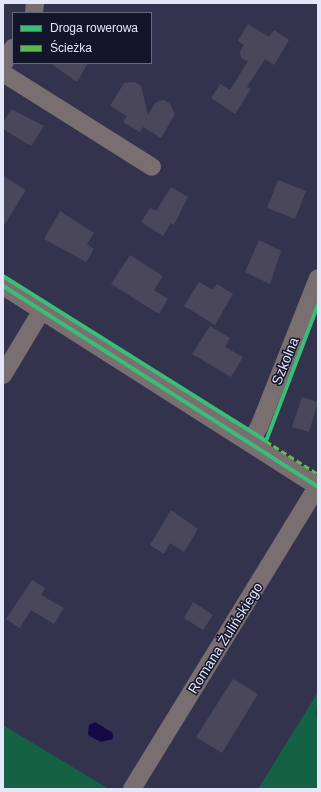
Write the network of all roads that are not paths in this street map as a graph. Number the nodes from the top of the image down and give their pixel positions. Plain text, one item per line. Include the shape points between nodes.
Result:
1 (12, 50) edge
2 (3, 65) edge
3 (3, 73) edge
4 (152, 166) dead end
5 (318, 278) edge
6 (3, 286) edge
7 (42, 310) junction
8 (3, 375) edge
9 (250, 442) junction
10 (318, 487) edge
11 (132, 789) edge

1 - 2 street
3 - 4 street
5 - 9 street, Szkolna via 259,427
6 - 7 street
7 - 8 street
7 - 9 street
9 - 10 street
10 - 11 street, Romana Żulińskiego

